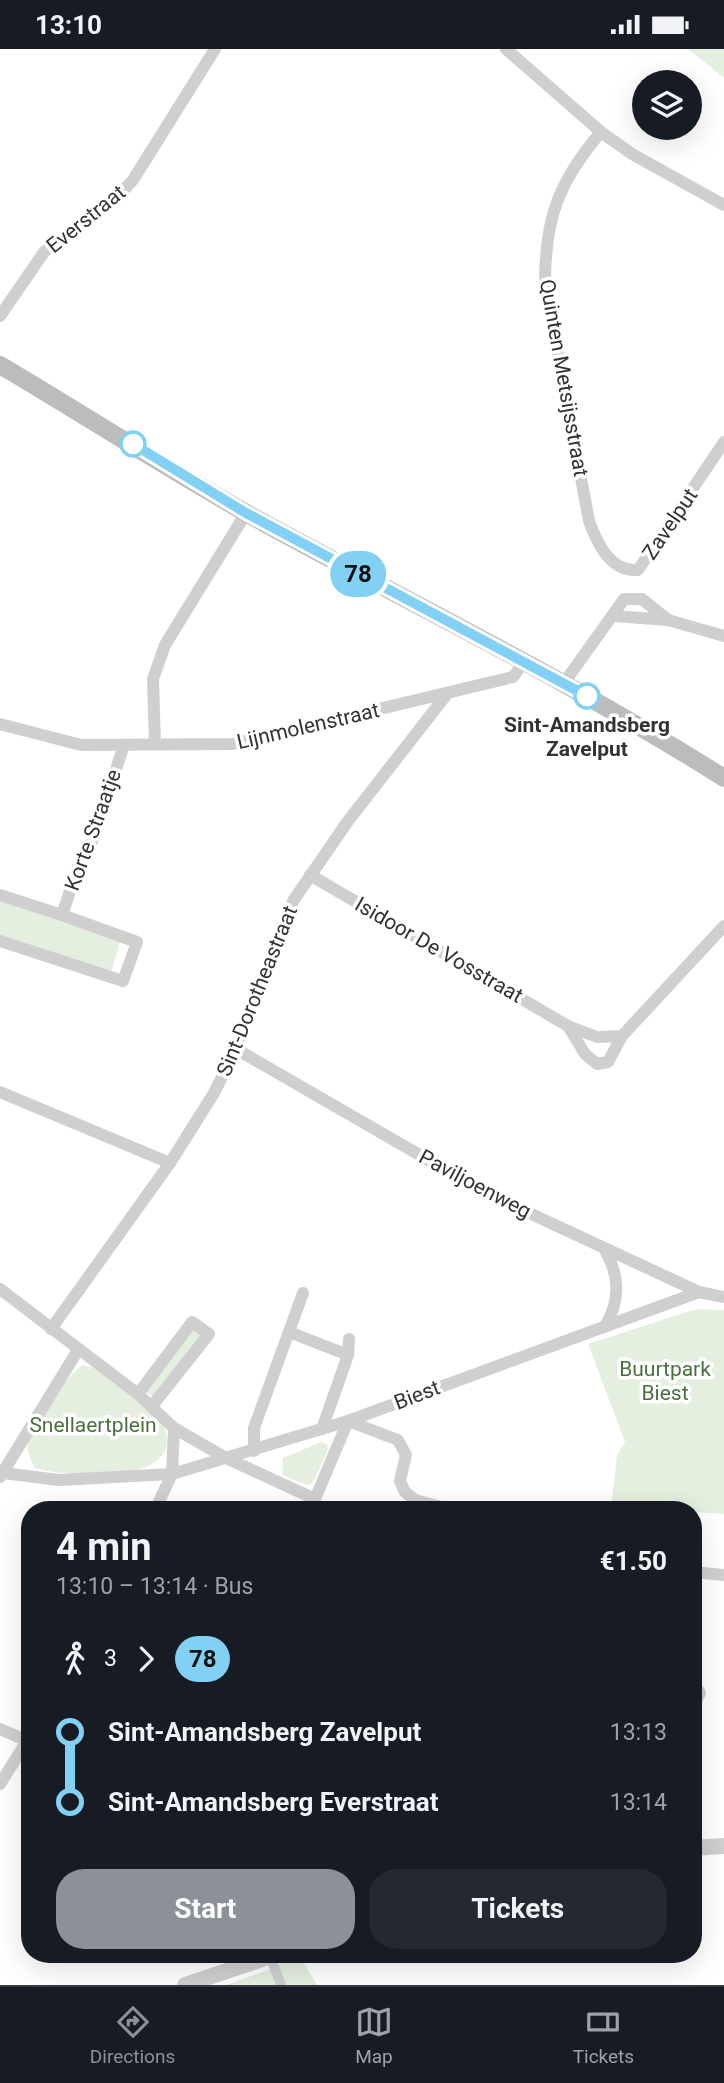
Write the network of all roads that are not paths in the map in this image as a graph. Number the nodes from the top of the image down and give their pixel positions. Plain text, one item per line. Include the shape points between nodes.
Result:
1 (215, 49) edge
2 (506, 49) edge
3 (601, 132) junction
4 (724, 205) edge
5 (0, 316) edge
6 (0, 365) edge
7 (724, 443) edge
8 (246, 513) junction
9 (638, 570) joint
10 (614, 616) junction
11 (668, 620) junction
12 (724, 636) edge
13 (524, 662) junction
14 (564, 683) junction
15 (447, 694) junction
16 (0, 724) edge
17 (155, 744) junction
18 (124, 745) junction
19 (724, 778) edge
20 (310, 875) junction
21 (0, 895) edge
22 (62, 915) junction
23 (724, 926) edge
24 (0, 940) edge
25 (568, 1026) junction
26 (622, 1036) junction
27 (236, 1049) junction
28 (0, 1092) edge
29 (170, 1163) junction
30 (606, 1252) junction
31 (0, 1289) edge
32 (699, 1292) junction
33 (303, 1293) dead end
34 (724, 1297) edge
35 (606, 1325) junction
36 (51, 1329) junction
37 (289, 1332) junction
38 (349, 1339) dead end
39 (78, 1350) junction
40 (348, 1355) junction
41 (138, 1394) junction
42 (152, 1406) junction
43 (348, 1421) junction
44 (174, 1428) junction
45 (322, 1429) junction
46 (254, 1451) junction
47 (226, 1458) junction
48 (1, 1473) edge
49 (172, 1475) junction
50 (159, 1501) edge
51 (419, 1501) edge
52 (702, 1573) edge
53 (724, 1576) edge
54 (0, 1729) edge
55 (21, 1738) edge
56 (21, 1754) edge
57 (0, 1784) edge
58 (724, 1846) edge
59 (702, 1847) edge
60 (249, 1963) edge
61 (274, 1963) edge
62 (185, 1985) edge
63 (281, 1985) edge

1 - 5 street, Everstraat via 133,180 112,203 44,252
2 - 3 street
3 - 4 street
3 - 9 street, Quinten Metsijsstraat via 566,179 551,217 545,244 545,283 589,521 606,557
6 - 8 main road
7 - 9 street, Zavelput
8 - 13 main road
8 - 17 street via 165,645 153,679
10 - 11 street
10 - 11 street via 624,599 642,599
10 - 14 street
11 - 12 street
13 - 14 main road
13 - 15 street, Lijnmolenstraat via 513,677
14 - 19 main road
15 - 17 street, Lijnmolenstraat via 233,744
15 - 20 street, Sint-Dorotheastraat
16 - 18 street, Lijnmolenstraat via 81,745
17 - 18 street, Lijnmolenstraat
18 - 22 street, Korte Straatje
20 - 25 street, Isidoor De Vosstraat
20 - 27 street, Sint-Dorotheastraat via 293,901
21 - 22 street, Korte Straatje
22 - 24 street, Korte Straatje via 137,942 123,981
23 - 26 street, Isidoor De Vosstraat
25 - 26 street, Isidoor De Vosstraat via 597,1037
25 - 26 street, Isidoor De Vosstraat via 597,1064 608,1062
27 - 29 street, Sint-Dorotheastraat
27 - 30 street, Paviljoenweg via 482,1191
28 - 29 street
29 - 36 street, Sint-Dorotheastraat
30 - 32 street, Paviljoenweg
30 - 35 street via 617,1270 616,1307
31 - 36 street
32 - 34 street, Paviljoenweg
32 - 35 street, Biest
33 - 37 street
35 - 43 street, Biest
36 - 39 street
37 - 40 street
37 - 46 street via 254,1428
38 - 40 street
39 - 41 street
39 - 48 street
40 - 45 street
41 - 42 street
41 - 42 street via 192,1322 209,1334
42 - 44 street
43 - 45 street, Biest
43 - 47 street via 315,1499
43 - 51 street via 398,1440 405,1455 400,1481 405,1492
44 - 47 street
44 - 49 street
45 - 46 street, Biest
46 - 47 street, Biest
47 - 49 street, Biest
48 - 49 street, Biest via 59,1480
49 - 50 street
52 - 53 street
54 - 55 street
56 - 57 street
58 - 59 street
60 - 62 street
61 - 63 street

